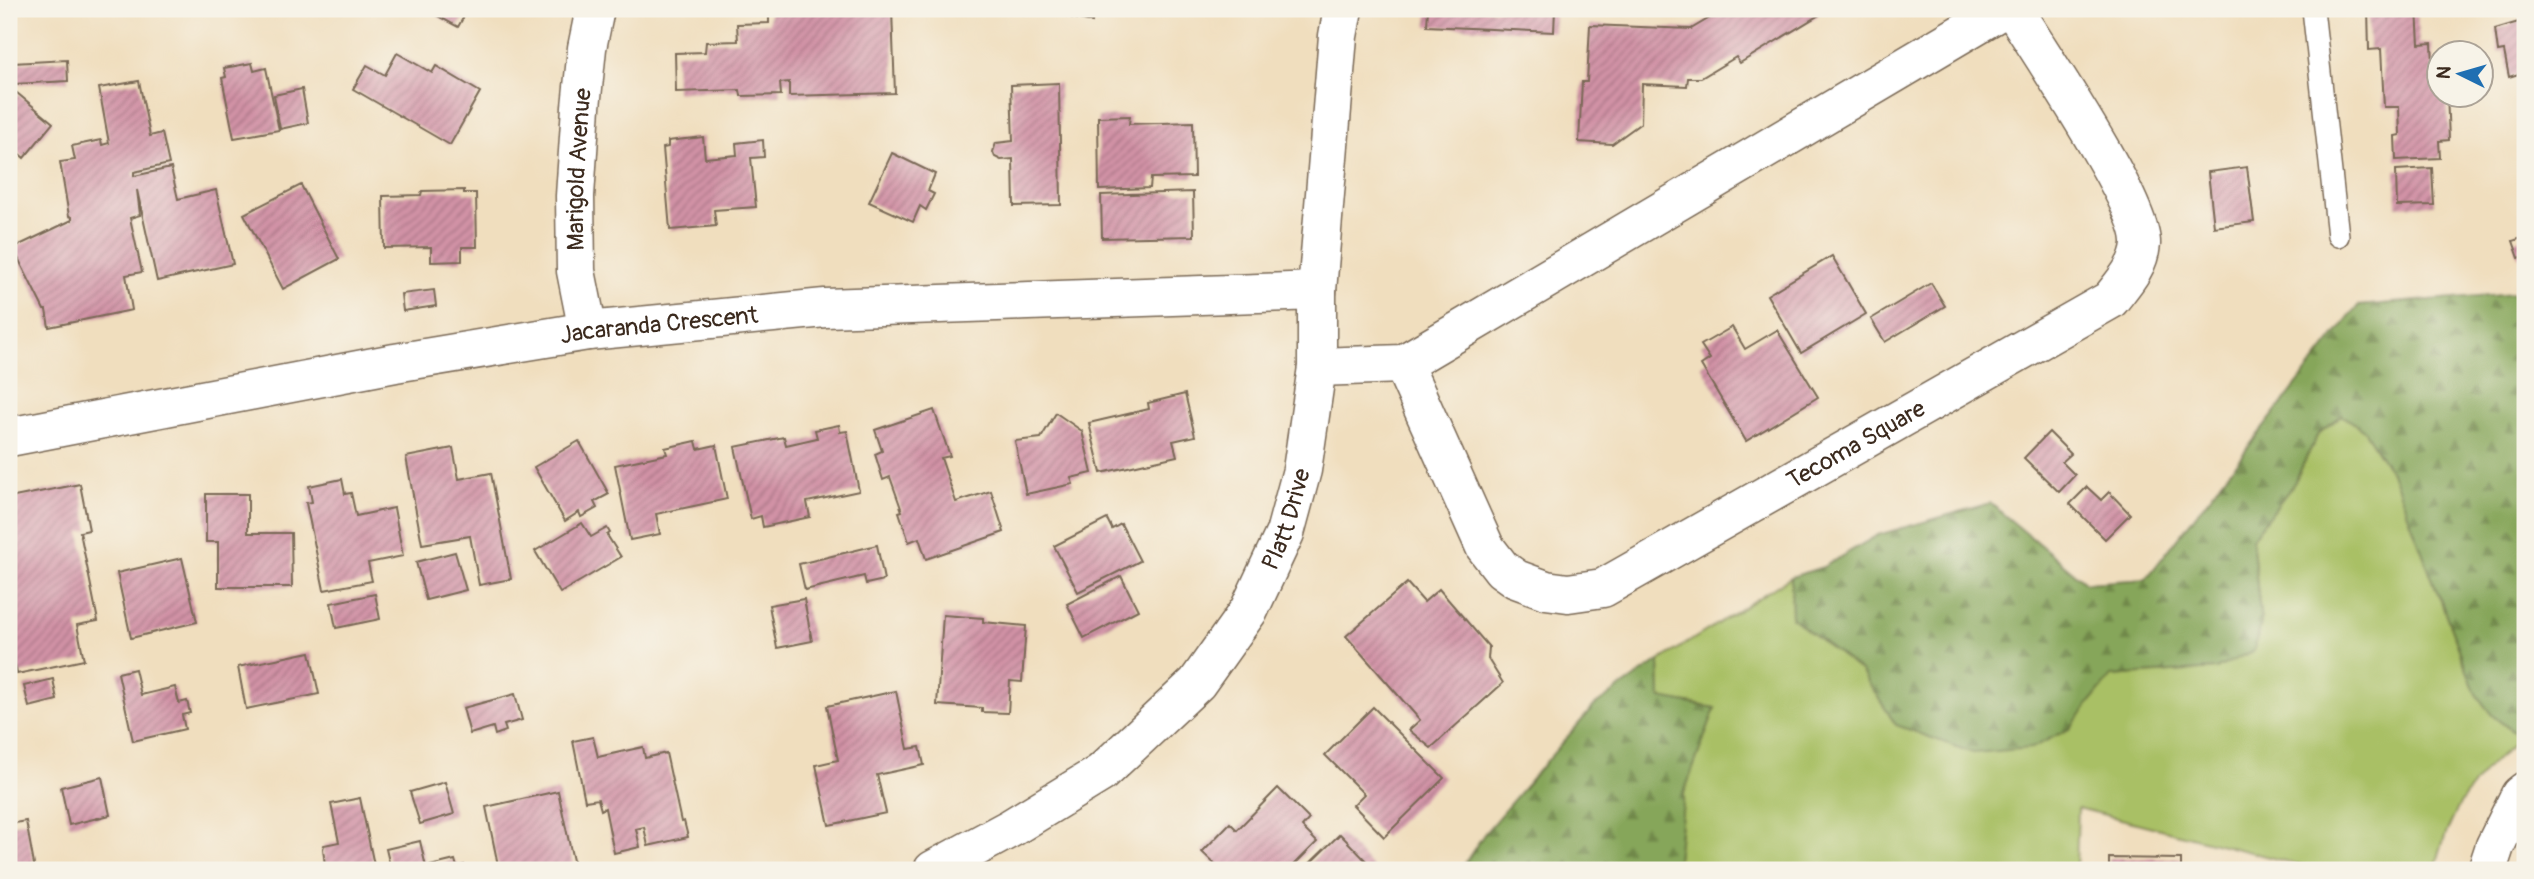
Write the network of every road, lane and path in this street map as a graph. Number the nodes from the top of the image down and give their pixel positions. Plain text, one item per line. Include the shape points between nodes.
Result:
1 (595, 9) edge
2 (1343, 9) edge
3 (2003, 9) edge
4 (2013, 9) edge
5 (2313, 9) edge
6 (2338, 236) dead end
7 (1317, 292) junction
8 (588, 331) junction
9 (1403, 364) junction
10 (1317, 367) junction
11 (9, 437) edge
12 (2525, 791) edge
13 (933, 870) edge
14 (2487, 870) edge

1 - 8 street, Marigold Avenue via 587,48 575,195 576,271
2 - 7 street, Platt Drive
3 - 9 street
4 - 9 street, Tecoma Square via 2132,208 2141,243 2135,267 2110,300 1603,589 1568,593 1516,579 1485,547
5 - 6 lane
7 - 8 street, Jacaranda Crescent via 825,308
7 - 10 street, Platt Drive
8 - 11 street, Jacaranda Crescent
9 - 10 street
10 - 13 street, Platt Drive via 1302,470 1284,533 1249,610 1196,683 1101,773
12 - 14 street

